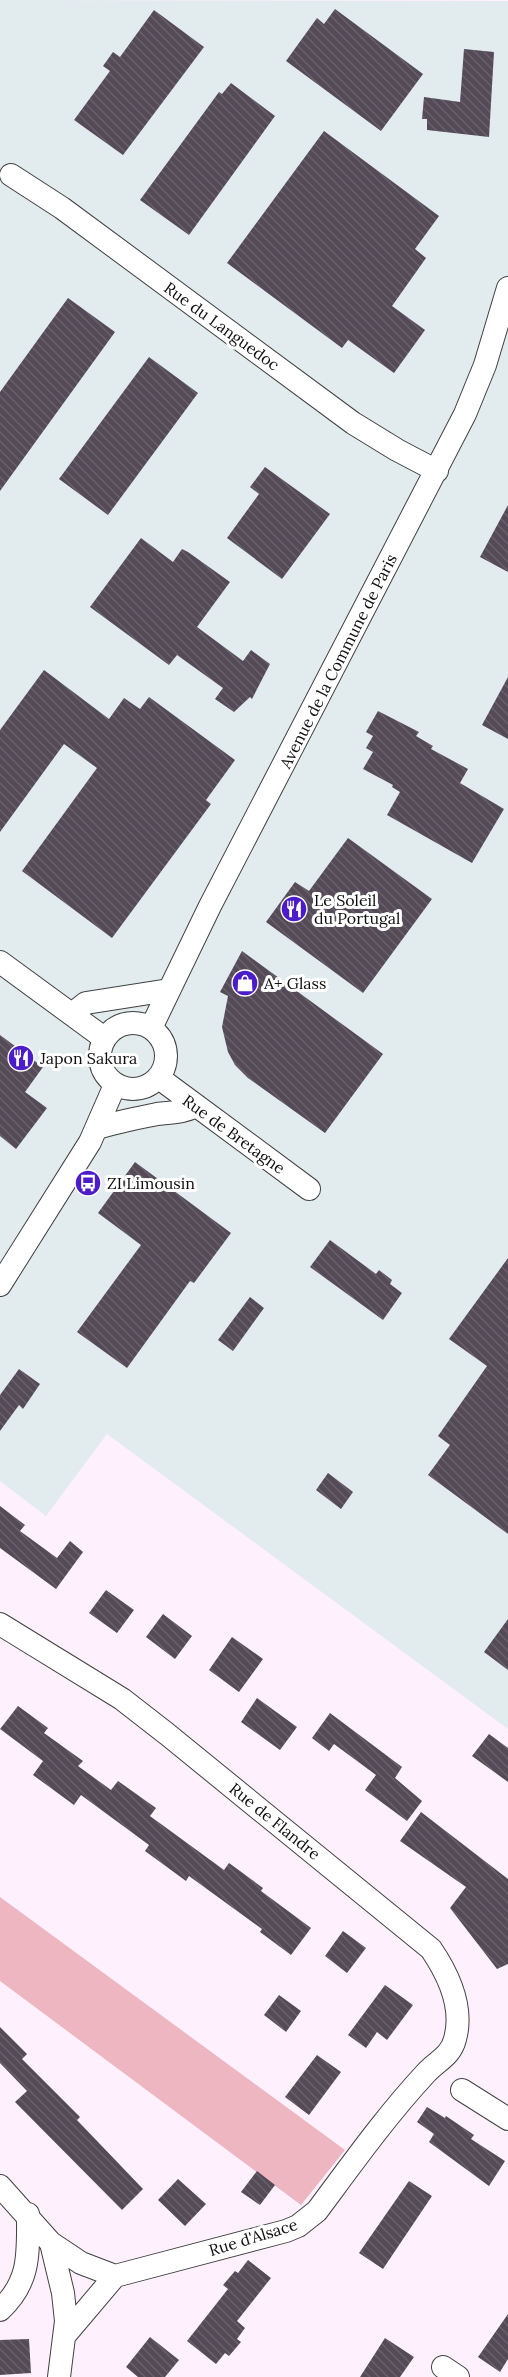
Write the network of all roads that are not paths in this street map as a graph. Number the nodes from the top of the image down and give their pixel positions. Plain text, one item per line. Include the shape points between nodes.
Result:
1 (11, 175) dead end
2 (508, 288) edge
3 (436, 471) junction
4 (0, 962) edge
5 (169, 990) junction
6 (72, 1014) junction
7 (151, 1028) junction
8 (104, 1038) junction
9 (159, 1078) junction
10 (115, 1085) junction
11 (197, 1106) junction
12 (97, 1128) junction
13 (309, 1189) dead end
14 (0, 1285) edge
15 (0, 1624) edge
16 (430, 2069) joint
17 (462, 2090) dead end
18 (508, 2119) edge
19 (0, 2186) edge
20 (28, 2214) junction
21 (51, 2242) junction
22 (115, 2276) junction
23 (0, 2310) edge
24 (66, 2334) junction
25 (58, 2377) edge

1 - 3 street, Rue du Languedoc via 62,208 353,423
2 - 3 street, Avenue de la Commune de Paris via 485,364
3 - 5 street, Avenue de la Commune de Paris
4 - 6 street
5 - 6 street via 86,1003
5 - 7 street, Avenue de la Commune de Paris
6 - 8 street
7 - 8 street via 125,1023
7 - 9 street via 166,1051
8 - 10 street via 100,1064
9 - 10 street via 138,1090
9 - 11 street, Rue de Bretagne
10 - 12 street
11 - 12 street via 181,1113 169,1112
11 - 13 street, Rue de Bretagne
12 - 14 street
15 - 16 street, Rue de Flandre via 122,1699 431,1949 448,1976 457,2026 452,2048
16 - 22 street, Rue d'Alsace via 400,2101 307,2220 286,2231
17 - 18 street
19 - 20 street
20 - 21 street
20 - 23 street via 24,2274
21 - 22 street via 89,2267
21 - 24 street via 63,2293
22 - 24 street
24 - 25 street

